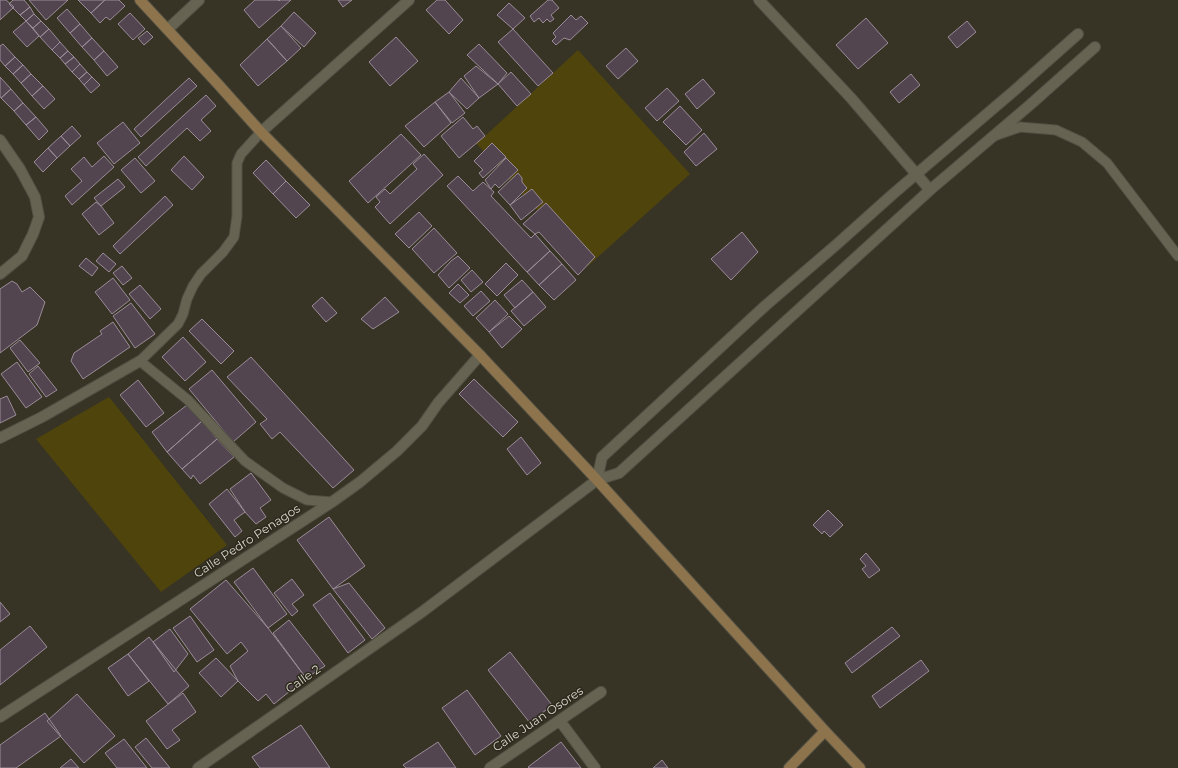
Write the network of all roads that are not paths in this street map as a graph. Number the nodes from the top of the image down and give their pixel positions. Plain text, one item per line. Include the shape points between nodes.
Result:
1 (140, 0) edge
2 (199, 0) edge
3 (409, 0) edge
4 (759, 0) edge
5 (168, 29) junction
6 (1078, 34) dead end
7 (1095, 47) dead end
8 (261, 132) junction
9 (992, 137) junction
10 (0, 140) edge
11 (916, 174) junction
12 (930, 190) junction
13 (1178, 256) edge
14 (0, 274) edge
15 (480, 355) junction
16 (140, 361) junction
17 (0, 438) edge
18 (597, 480) junction
19 (332, 502) junction
20 (601, 692) dead end
21 (0, 717) edge
22 (560, 721) junction
23 (825, 731) junction
24 (198, 768) edge
25 (490, 768) edge
26 (595, 768) edge
27 (789, 768) edge
28 (860, 768) edge

1 - 5 street
2 - 5 street
3 - 8 street
4 - 11 street via 851,98
5 - 8 street
6 - 11 street
7 - 9 street, Calle 2
8 - 15 street
8 - 16 lane via 241,154 237,163 237,216 234,237 193,286 178,324
9 - 12 street, Calle 2
9 - 13 lane via 1020,127 1056,130 1082,142 1107,163
10 - 14 street via 35,197 39,217 22,256
11 - 12 street
11 - 18 street via 766,306 602,457
12 - 18 street, Calle 2 via 619,473
15 - 18 street
15 - 19 street, Calle Pedro Penagos via 438,403 422,426 397,451
16 - 17 street
16 - 19 lane via 188,400 245,461 283,488 307,500
18 - 23 street
18 - 24 street, Calle 2 via 422,612
19 - 21 street, Calle Pedro Penagos
20 - 22 street, Calle Juan Osores
22 - 25 street, Calle Juan Osores
22 - 26 street
23 - 27 street
23 - 28 street

